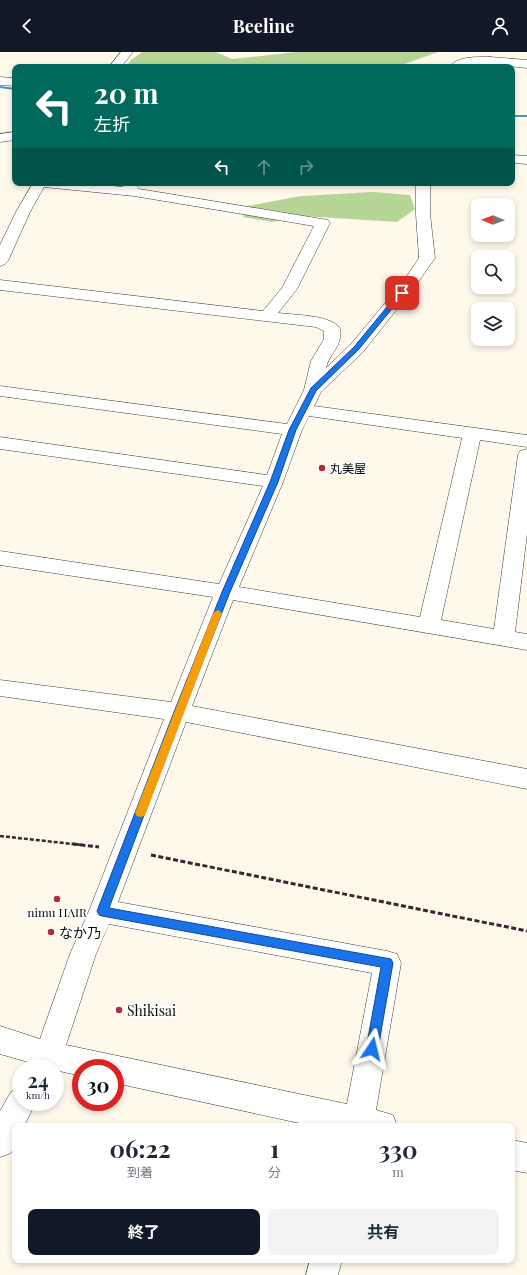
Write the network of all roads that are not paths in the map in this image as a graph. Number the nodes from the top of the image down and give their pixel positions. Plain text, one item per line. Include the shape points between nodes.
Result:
1 (127, 52) edge
2 (117, 64) edge
3 (459, 64) edge
4 (527, 64) edge
5 (0, 81) edge
6 (12, 82) edge
7 (12, 136) edge
8 (0, 138) edge
9 (515, 158) edge
10 (527, 160) edge
11 (39, 186) edge
12 (95, 186) edge
13 (423, 186) edge
14 (131, 188) edge
15 (0, 261) edge
16 (0, 285) edge
17 (268, 316) junction
18 (313, 390) junction
19 (0, 391) edge
20 (303, 410) junction
21 (293, 430) junction
22 (472, 434) junction
23 (527, 441) edge
24 (0, 443) edge
25 (527, 454) edge
26 (274, 482) junction
27 (0, 558) edge
28 (226, 592) junction
29 (429, 626) junction
30 (504, 638) junction
31 (527, 642) edge
32 (0, 688) edge
33 (178, 712) junction
34 (527, 779) edge
35 (102, 911) junction
36 (0, 1040) edge
37 (40, 1059) edge
38 (45, 1059) edge
39 (124, 1071) edge
40 (16, 1111) edge
41 (361, 1123) edge
42 (366, 1123) edge
43 (0, 1142) edge
44 (515, 1156) edge
45 (527, 1158) edge
46 (325, 1263) edge
47 (322, 1275) edge

1 - 2 street
3 - 4 street via 488,60
5 - 6 street
7 - 8 street
9 - 10 street
11 - 15 street via 23,212
12 - 14 street
13 - 18 street via 428,258 357,348
14 - 17 street via 323,223 289,289
16 - 17 street
17 - 18 street via 320,323 332,329 332,339 319,361
18 - 20 street
19 - 21 street
20 - 21 street
20 - 22 street
21 - 26 street
22 - 23 street
22 - 29 street
24 - 26 street
25 - 30 street
26 - 28 street
27 - 28 street
28 - 29 street
28 - 33 street
29 - 30 street
30 - 31 street
32 - 33 street
33 - 34 street
33 - 35 street
35 - 38 street via 82,954
35 - 42 street via 387,963
36 - 37 street
39 - 41 street
40 - 43 street
44 - 45 street
46 - 47 street

